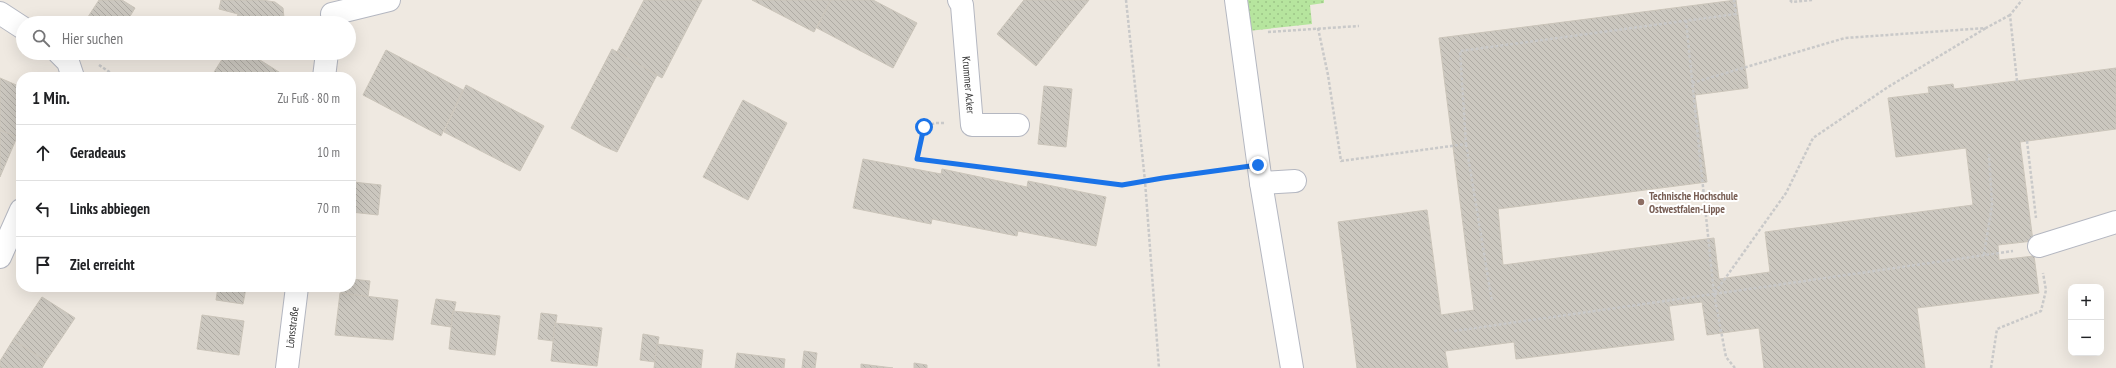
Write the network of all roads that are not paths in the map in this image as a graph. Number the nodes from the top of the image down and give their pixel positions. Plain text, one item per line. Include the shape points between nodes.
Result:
1 (389, 0) edge
2 (959, 0) edge
3 (1236, 0) edge
4 (0, 12) edge
5 (332, 12) edge
6 (16, 23) edge
7 (66, 60) edge
8 (326, 60) edge
9 (71, 72) edge
10 (325, 72) edge
11 (1018, 125) dead end
12 (1259, 174) junction
13 (1295, 181) dead end
14 (16, 221) edge
15 (2116, 222) edge
16 (2040, 246) road end
17 (0, 257) edge
18 (296, 292) edge
19 (287, 368) edge
20 (1292, 368) edge

1 - 5 street
2 - 11 street, Krummer Acker via 962,5 972,125
3 - 12 street
4 - 6 street
7 - 9 street
8 - 10 street
12 - 13 street
12 - 20 street
14 - 17 street
15 - 16 street
18 - 19 street, Lönsstraße

